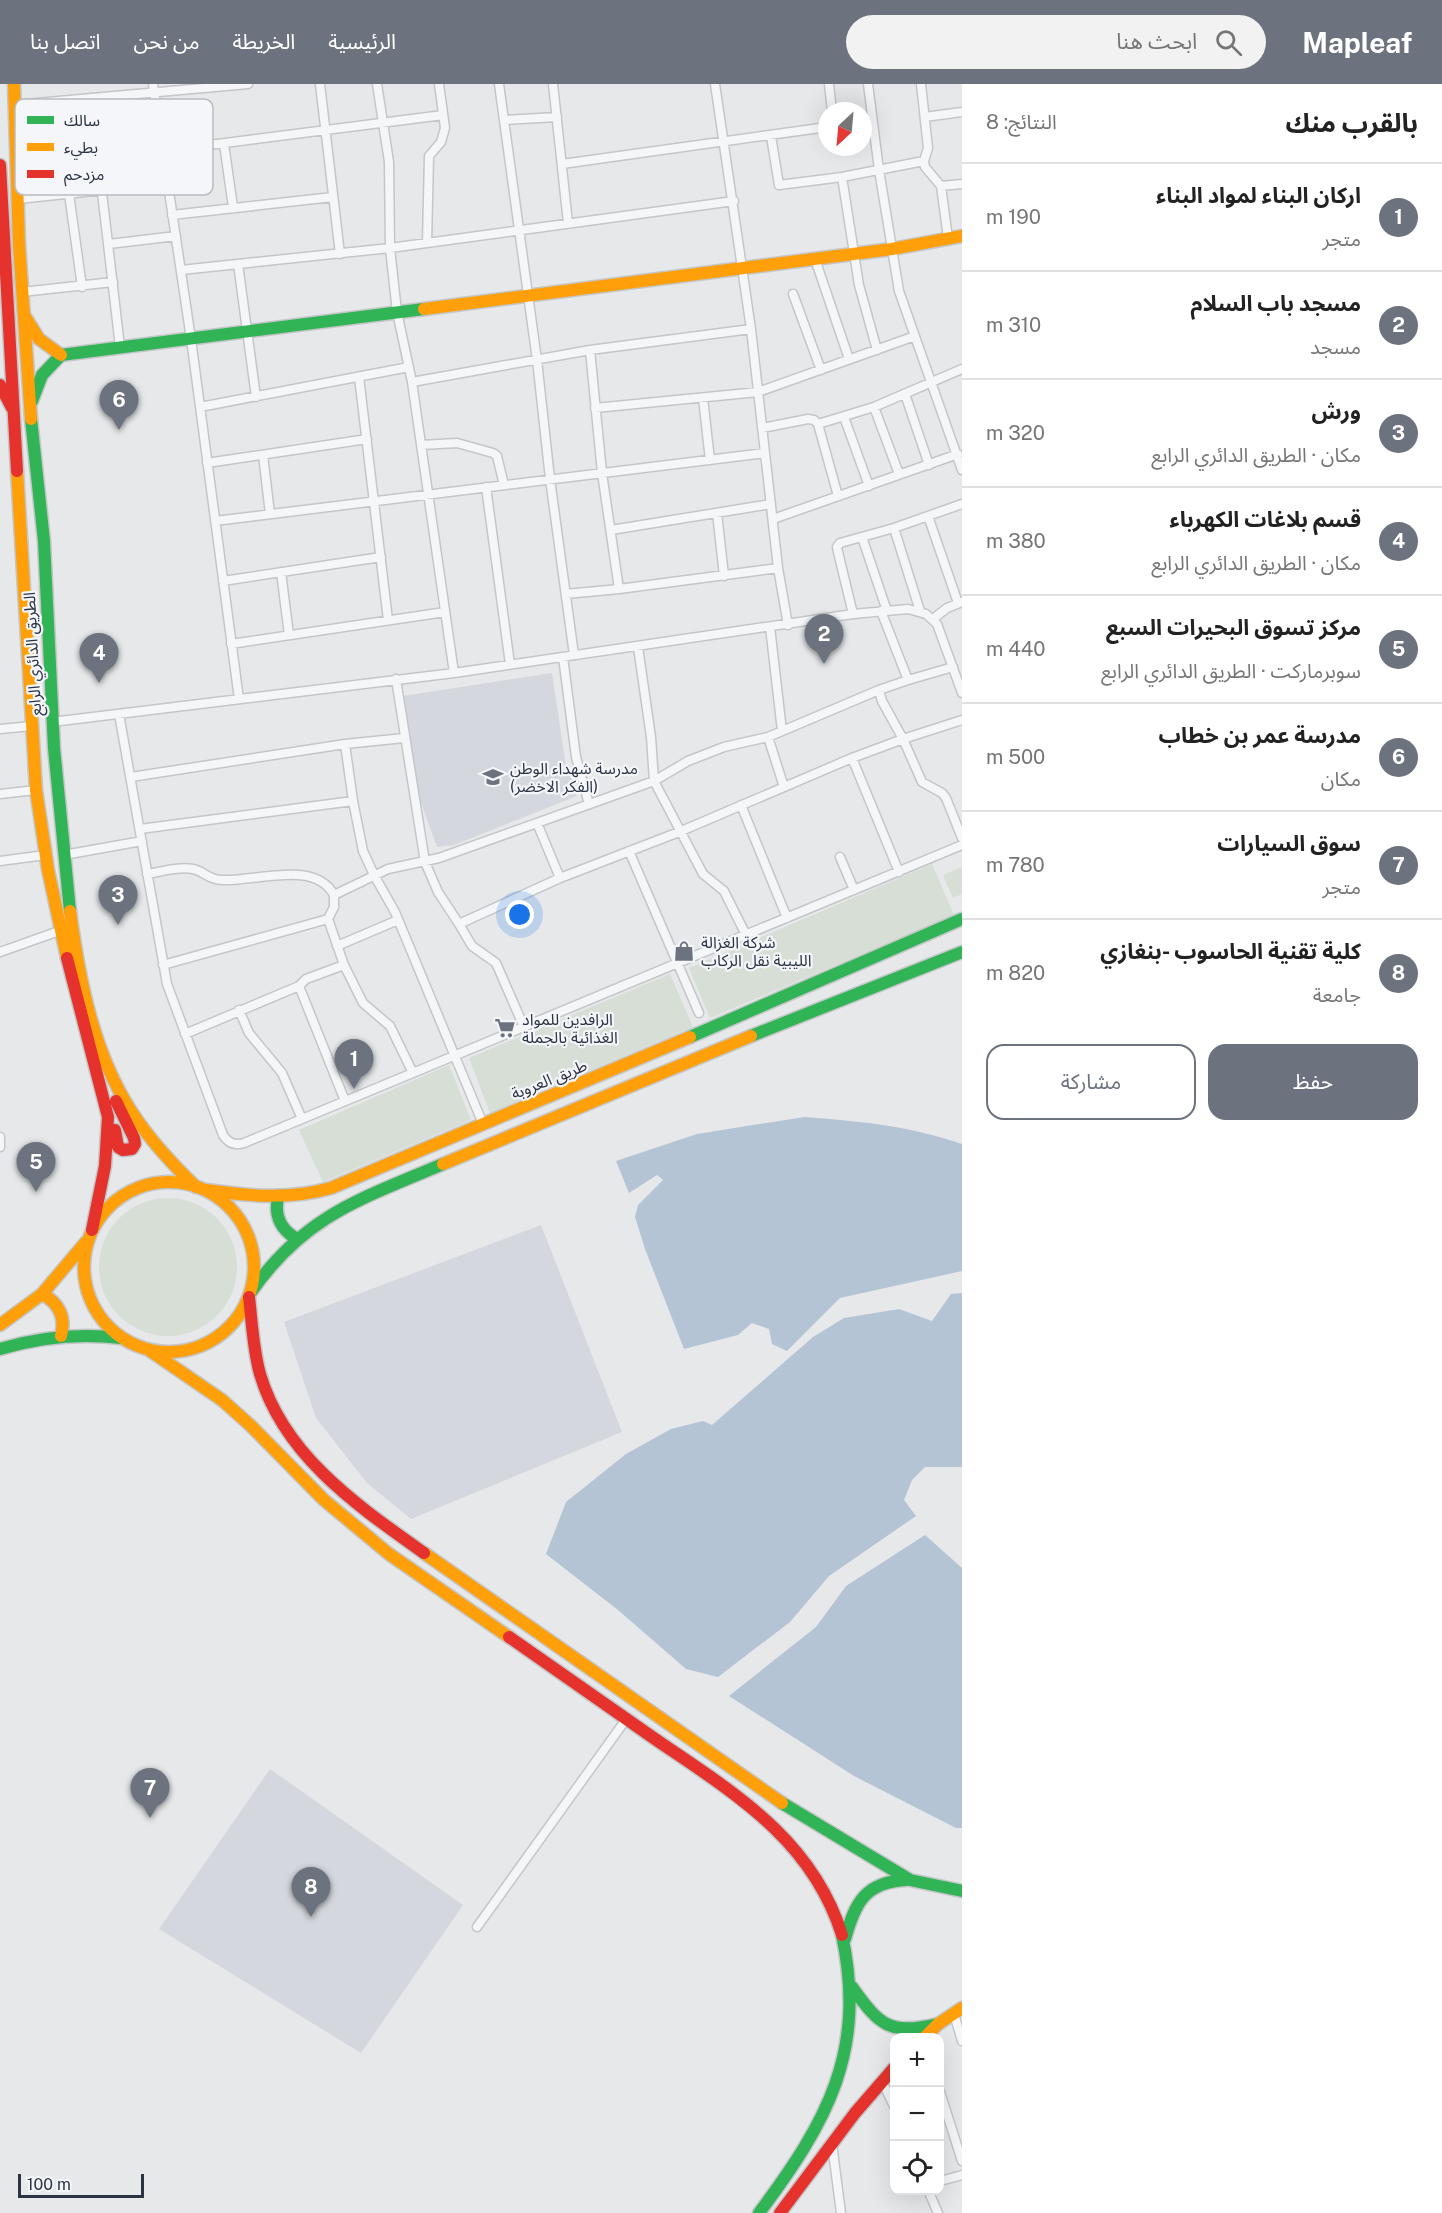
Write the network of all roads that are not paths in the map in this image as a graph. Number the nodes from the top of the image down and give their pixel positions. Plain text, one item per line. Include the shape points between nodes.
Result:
1 (14, 84) edge
2 (248, 84) edge
3 (320, 84) edge
4 (377, 84) edge
5 (439, 84) edge
6 (499, 84) edge
7 (553, 84) edge
8 (716, 84) edge
9 (829, 84) edge
10 (868, 84) edge
11 (921, 84) edge
12 (214, 86) edge
13 (154, 88) edge
14 (91, 98) joint
15 (80, 99) edge
16 (831, 102) edge
17 (868, 102) edge
18 (14, 105) joint
19 (962, 112) edge
20 (443, 116) junction
21 (557, 117) junction
22 (926, 117) junction
23 (504, 120) junction
24 (15, 123) edge
25 (383, 123) junction
26 (818, 128) edge
27 (325, 130) junction
28 (771, 136) junction
29 (872, 141) edge
30 (724, 143) junction
31 (224, 144) junction
32 (213, 145) edge
33 (924, 161) junction
34 (562, 164) junction
35 (0, 165) edge
36 (879, 170) junction
37 (842, 177) junction
38 (962, 184) edge
39 (941, 186) junction
40 (18, 195) edge
41 (60, 195) edge
42 (69, 195) edge
43 (104, 195) edge
44 (169, 195) edge
45 (333, 197) junction
46 (18, 200) junction
47 (734, 201) junction
48 (233, 207) junction
49 (172, 215) junction
50 (1, 220) edge
51 (568, 223) junction
52 (518, 231) junction
53 (176, 236) junction
54 (962, 236) edge
55 (948, 238) junction
56 (427, 243) junction
57 (109, 244) junction
58 (390, 249) junction
59 (892, 249) junction
60 (340, 254) junction
61 (854, 254) junction
62 (815, 259) junction
63 (238, 264) junction
64 (742, 269) junction
65 (180, 270) junction
66 (113, 282) junction
67 (82, 287) junction
68 (22, 292) junction
69 (793, 294) dead end
70 (527, 296) junction
71 (23, 312) junction
72 (397, 312) junction
73 (8, 322) junction
74 (751, 330) junction
75 (247, 331) junction
76 (915, 336) junction
77 (191, 339) junction
78 (0, 341) edge
79 (120, 347) junction
80 (590, 350) junction
81 (877, 350) junction
82 (61, 355) junction
83 (849, 359) junction
84 (537, 360) junction
85 (409, 367) junction
86 (962, 369) edge
87 (821, 370) junction
88 (359, 377) junction
89 (412, 382) junction
90 (931, 384) junction
91 (0, 385) edge
92 (758, 392) junction
93 (905, 394) junction
94 (256, 397) junction
95 (703, 398) junction
96 (874, 406) junction
97 (200, 407) junction
98 (595, 408) junction
99 (31, 410) junction
100 (13, 412) junction
101 (844, 417) junction
102 (818, 424) junction
103 (762, 428) junction
104 (367, 439) junction
105 (421, 445) junction
106 (765, 453) junction
107 (958, 454) junction
108 (263, 455) junction
109 (710, 460) junction
110 (207, 463) junction
111 (929, 465) junction
112 (962, 470) edge
113 (602, 473) junction
114 (899, 474) junction
115 (550, 479) junction
116 (504, 485) junction
117 (869, 486) junction
118 (486, 487) junction
119 (428, 494) junction
120 (838, 496) junction
121 (374, 501) junction
122 (771, 504) junction
123 (962, 504) edge
124 (717, 513) junction
125 (270, 514) junction
126 (928, 516) junction
127 (773, 519) junction
128 (215, 521) junction
129 (894, 528) junction
130 (611, 530) junction
131 (862, 537) junction
132 (381, 557) junction
133 (778, 568) junction
134 (281, 572) junction
135 (724, 576) junction
136 (223, 581) junction
137 (619, 589) junction
138 (566, 594) junction
139 (960, 603) edge
140 (884, 611) junction
141 (920, 611) junction
142 (445, 612) junction
143 (853, 614) junction
144 (933, 619) junction
145 (388, 620) junction
146 (788, 625) junction
147 (770, 627) junction
148 (289, 635) junction
149 (231, 644) junction
150 (638, 647) junction
151 (574, 656) junction
152 (563, 657) junction
153 (510, 664) junction
154 (953, 668) junction
155 (454, 673) junction
156 (959, 677) edge
157 (396, 679) junction
158 (908, 680) junction
159 (879, 690) junction
160 (962, 693) edge
161 (239, 699) junction
162 (119, 714) junction
163 (962, 720) edge
164 (52, 722) junction
165 (32, 726) junction
166 (0, 729) edge
167 (782, 731) junction
168 (768, 736) junction
169 (404, 738) junction
170 (903, 739) junction
171 (345, 744) junction
172 (852, 758) junction
173 (131, 777) junction
174 (654, 781) junction
175 (784, 787) junction
176 (36, 790) junction
177 (0, 794) edge
178 (353, 801) junction
179 (590, 804) junction
180 (741, 805) junction
181 (537, 823) junction
182 (140, 829) junction
183 (680, 832) junction
184 (962, 838) edge
185 (142, 841) junction
186 (962, 845) edge
187 (629, 851) junction
188 (45, 855) junction
189 (64, 855) junction
190 (840, 857) dead end
191 (0, 861) edge
192 (424, 862) junction
193 (899, 872) junction
194 (147, 874) junction
195 (374, 875) junction
196 (560, 878) junction
197 (854, 890) junction
198 (334, 895) junction
199 (787, 918) junction
200 (328, 919) junction
201 (962, 919) edge
202 (398, 921) junction
203 (459, 924) junction
204 (59, 931) junction
205 (746, 935) junction
206 (338, 946) junction
207 (0, 952) edge
208 (962, 952) edge
209 (678, 963) junction
210 (163, 965) junction
211 (344, 965) junction
212 (299, 986) junction
213 (239, 1011) junction
214 (699, 1013) dead end
215 (524, 1027) junction
216 (184, 1034) junction
217 (456, 1055) junction
218 (108, 1069) junction
219 (412, 1073) junction
220 (345, 1101) junction
221 (107, 1109) junction
222 (302, 1119) junction
223 (483, 1124) junction
224 (0, 1137) edge
225 (0, 1147) edge
226 (201, 1189) junction
227 (278, 1198) junction
228 (90, 1235) junction
229 (297, 1239) junction
230 (42, 1294) junction
231 (250, 1294) junction
232 (0, 1325) edge
233 (61, 1336) junction
234 (122, 1338) junction
235 (0, 1349) edge
236 (149, 1350) junction
237 (627, 1718) junction
238 (910, 1880) junction
239 (962, 1891) edge
240 (477, 1928) dead end
241 (845, 1939) junction
242 (852, 1987) junction
243 (958, 2011) edge
244 (938, 2024) junction
245 (928, 2033) edge
246 (962, 2041) edge
247 (890, 2072) edge
248 (882, 2081) junction
249 (890, 2098) edge
250 (944, 2107) edge
251 (832, 2144) junction
252 (962, 2161) edge
253 (962, 2175) edge
254 (944, 2180) edge
255 (930, 2195) edge
256 (759, 2213) edge
257 (780, 2213) edge
258 (841, 2213) edge
259 (938, 2213) edge

1 - 18 main road, الطريق الدائري الرابع
2 - 12 street
3 - 27 street
4 - 25 street
5 - 20 street
6 - 23 street
7 - 21 street
8 - 30 street
9 - 16 street
10 - 17 street
11 - 22 street
12 - 13 street
13 - 14 street
14 - 15 street
18 - 24 main road, الطريق الدائري الرابع
19 - 22 street
20 - 25 street
20 - 56 street via 444,135 428,160
21 - 23 street
21 - 34 street
22 - 33 street via 928,148
23 - 52 street
25 - 27 street
25 - 58 street via 389,162
26 - 28 street
27 - 31 street
27 - 45 street
28 - 30 street
28 - 37 street via 779,185
29 - 36 street
30 - 34 street
30 - 47 street
31 - 32 street
31 - 48 street
33 - 36 street
33 - 39 street via 929,174
34 - 51 street
35 - 50 main road, الطريق الدائري الرابع
36 - 37 street
36 - 59 street
37 - 61 street
38 - 39 street
39 - 55 street
40 - 46 main road, الطريق الدائري الرابع
41 - 46 street
42 - 67 street
43 - 57 street
44 - 49 street
45 - 48 street
45 - 60 street
46 - 68 main road, الطريق الدائري الرابع
47 - 51 street
47 - 64 street
48 - 49 street
49 - 53 street
50 - 73 main road, الطريق الدائري الرابع
51 - 52 street
52 - 56 street
52 - 70 street
53 - 57 street
53 - 65 street
54 - 55 main road
55 - 59 main road
56 - 58 street
57 - 66 street
58 - 60 street
58 - 72 street
59 - 61 main road
59 - 76 street via 899,291
60 - 63 street
61 - 62 main road
61 - 81 street
62 - 64 main road
62 - 83 street
63 - 65 street
63 - 75 street
64 - 70 main road
64 - 74 street
65 - 77 street
66 - 67 street
66 - 79 street
67 - 68 street
68 - 71 main road, الطريق الدائري الرابع
69 - 87 street
70 - 72 main road
70 - 84 street
71 - 82 main road via 39,339
71 - 99 main road, الطريق الدائري الرابع
72 - 75 main road
72 - 85 street
73 - 78 main road
73 - 100 main road, الطريق الدائري الرابع
74 - 80 street
74 - 92 street
75 - 77 main road
75 - 94 street
76 - 81 street
76 - 90 street
77 - 79 main road
77 - 97 street
79 - 82 main road
80 - 84 street
80 - 98 street
81 - 83 street
82 - 99 main road via 40,379
83 - 87 street
84 - 89 street
84 - 115 street
85 - 88 street
85 - 89 street
86 - 90 street
87 - 92 street
88 - 94 street
88 - 104 street
89 - 105 street
90 - 93 street
90 - 107 street
91 - 100 main road
92 - 95 street
92 - 103 street
93 - 96 street
93 - 111 street
94 - 97 street
95 - 98 street
95 - 109 street
96 - 101 street
96 - 114 street
97 - 110 street
98 - 113 street
99 - 164 main road, الطريق الدائري الرابع via 44,538
100 - 165 main road, الطريق الدائري الرابع
101 - 102 street
101 - 117 street
102 - 103 street via 808,419
102 - 120 street
103 - 106 street
104 - 108 street
104 - 121 street
105 - 116 street via 457,443 493,453
105 - 119 street
106 - 109 street
106 - 122 street
107 - 111 street
107 - 112 street
108 - 110 street
108 - 125 street
109 - 113 street
110 - 128 street
111 - 114 street
113 - 115 street
113 - 130 street
114 - 117 street
115 - 116 street
115 - 138 street
116 - 118 street
117 - 120 street
118 - 119 street
118 - 153 street
119 - 121 street
119 - 142 street
120 - 127 street
121 - 125 street
121 - 132 street
122 - 124 street
122 - 127 street
123 - 126 street
124 - 130 street
124 - 135 street
125 - 128 street
126 - 129 street
126 - 139 street
127 - 133 street
128 - 136 street
129 - 131 street
129 - 141 street
130 - 137 street
131 - 140 street
131 - 143 street via 837,547
132 - 134 street
132 - 145 street
133 - 135 street
133 - 146 street
134 - 136 street
134 - 148 street
135 - 137 street
136 - 149 street
137 - 138 street
138 - 151 street
139 - 144 street
140 - 141 street
140 - 143 street
140 - 158 street
141 - 144 street
142 - 145 street
142 - 155 street
143 - 146 street
144 - 154 street
145 - 148 street
146 - 147 street
147 - 150 street
147 - 167 street
148 - 149 street
149 - 161 street
150 - 151 street
150 - 174 street
151 - 152 street
152 - 153 street
152 - 179 street via 576,757
153 - 155 street
154 - 156 street
154 - 158 street
155 - 157 street
156 - 160 street
157 - 161 street
157 - 169 street
158 - 159 street
159 - 167 street
159 - 170 street
161 - 162 street
162 - 164 street
162 - 173 street
163 - 170 street
164 - 189 main road, الطريق الدائري الرابع
165 - 166 street
165 - 176 main road, الطريق الدائري الرابع
167 - 168 street
168 - 174 street via 688,760
168 - 175 street
169 - 171 street
169 - 192 street
170 - 172 street
170 - 184 street via 922,782 946,798
171 - 173 street
171 - 178 street
172 - 175 street
172 - 193 street
173 - 182 street
174 - 179 street
174 - 183 street
175 - 180 street
176 - 177 street
176 - 188 main road, الطريق الدائري الرابع
178 - 182 street
178 - 195 street via 363,851
179 - 181 street
180 - 183 street
180 - 199 street
181 - 192 street
181 - 196 street
182 - 185 street
183 - 187 street
183 - 205 street via 704,874 724,891
185 - 189 street
185 - 194 street
186 - 193 street
187 - 196 street
187 - 209 street
188 - 191 street
188 - 204 main road, الطريق الدائري الرابع
189 - 218 main road, الطريق الدائري الرابع via 84,987
190 - 197 street
192 - 195 street
192 - 203 street
193 - 197 street
194 - 198 street via 192,868 206,877 223,880 303,874 325,883
194 - 210 street
195 - 198 street
195 - 202 street
196 - 203 street
197 - 199 street
198 - 200 street
199 - 205 street
200 - 206 street
200 - 210 street
201 - 223 main road, طريق العروبة via 746,1015
202 - 206 street
202 - 217 street
203 - 215 street via 472,946 496,963
204 - 207 street
204 - 221 main road, الطريق الدائري الرابع
205 - 209 street
206 - 211 street
208 - 229 main road via 362,1198 327,1216
209 - 214 street
209 - 215 street
210 - 216 street
211 - 212 street via 306,979
211 - 219 street via 366,1008 390,1026
212 - 213 street
212 - 220 street
213 - 216 street
213 - 222 street via 249,1033 282,1073
215 - 217 street
216 - 222 street via 228,1141 244,1143
217 - 219 street
217 - 223 street
218 - 221 main road via 117,1104 134,1138 135,1144 129,1150 117,1144
218 - 226 main road, الطريق الدائري الرابع via 147,1136
219 - 220 street
220 - 222 street
221 - 228 main road, الطريق الدائري الرابع via 109,1141
223 - 227 main road, طريق العروبة via 331,1188 311,1195
224 - 225 street
226 - 227 main road, طريق العروبة
226 - 228 main road via 166,1182 136,1189 110,1206
226 - 231 main road via 230,1208 247,1233 254,1262
227 - 229 main road via 280,1225
228 - 230 main road
228 - 234 main road via 84,1270 87,1290 100,1317
229 - 231 main road via 267,1269
230 - 232 main road
230 - 233 main road via 61,1311
231 - 236 main road via 235,1322 213,1340 187,1350
231 - 238 main road via 255,1353 269,1400 294,1442 329,1479 399,1535 745,1779
233 - 234 main road
233 - 235 main road
234 - 236 main road
236 - 237 main road via 222,1400 310,1487 374,1542
237 - 240 street
237 - 241 main road via 728,1789 780,1833 824,1890
238 - 239 main road
238 - 241 main road via 885,1881 864,1895 852,1914
241 - 242 main road
242 - 244 main road via 868,2010 885,2025 906,2031
242 - 256 main road via 847,2042 832,2097 809,2141
243 - 244 main road
243 - 246 street
244 - 245 main road
247 - 248 main road
248 - 249 street
248 - 251 main road
250 - 252 street
251 - 257 main road
251 - 258 street
253 - 254 street
255 - 259 street

